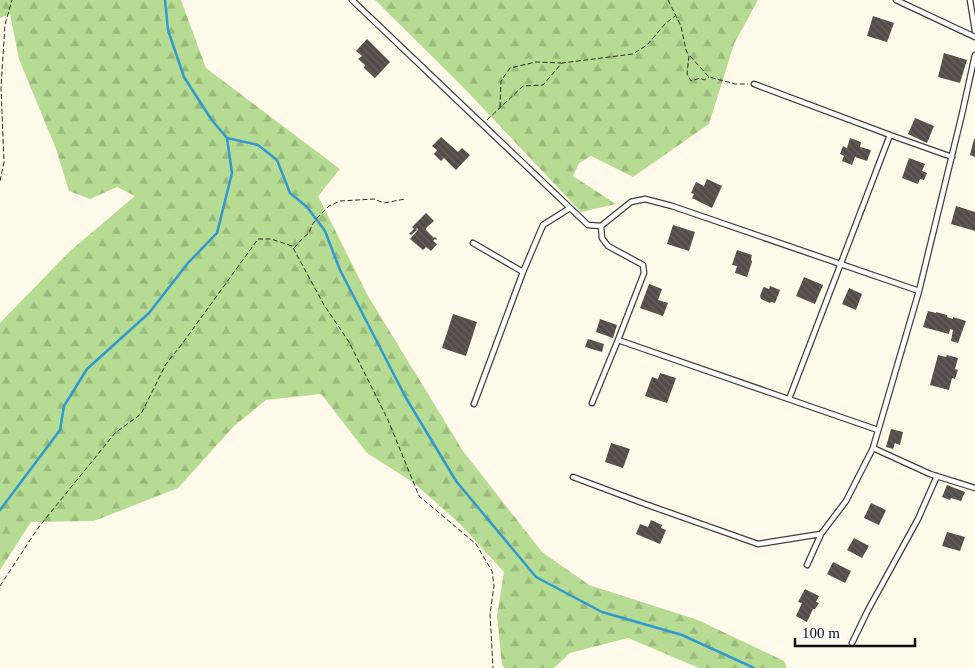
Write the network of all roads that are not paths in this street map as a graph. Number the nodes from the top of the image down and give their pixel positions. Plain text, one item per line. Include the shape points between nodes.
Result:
1 (352, 0) edge
2 (896, 0) edge
3 (970, 0) edge
4 (975, 31) edge
5 (975, 37) edge
6 (975, 55) edge
7 (754, 84) road end
8 (890, 135) junction
9 (952, 157) junction
10 (570, 208) junction
11 (601, 226) junction
12 (473, 243) dead end
13 (840, 264) junction
14 (523, 272) junction
15 (919, 291) junction
16 (618, 340) junction
17 (789, 399) junction
18 (474, 404) dead end
19 (592, 404) dead end
20 (878, 430) junction
21 (873, 448) junction
22 (937, 476) junction
23 (573, 477) dead end
24 (975, 488) edge
25 (821, 534) junction
26 (807, 565) dead end
27 (852, 643) dead end

1 - 10 lane
2 - 5 lane
3 - 4 lane
6 - 9 lane
7 - 8 lane
8 - 9 lane
8 - 13 lane
9 - 15 lane
10 - 11 lane via 588,225
10 - 14 lane via 544,225
11 - 13 lane via 631,202 645,199
11 - 16 lane via 602,238 608,246 643,265 644,273
12 - 14 lane
13 - 15 lane
13 - 17 lane
14 - 18 lane
15 - 20 lane
16 - 17 lane
16 - 19 lane
17 - 20 lane
20 - 21 lane
21 - 22 lane
21 - 25 lane via 846,501
22 - 24 lane
22 - 27 lane via 918,519
23 - 25 lane via 758,544
25 - 26 lane

